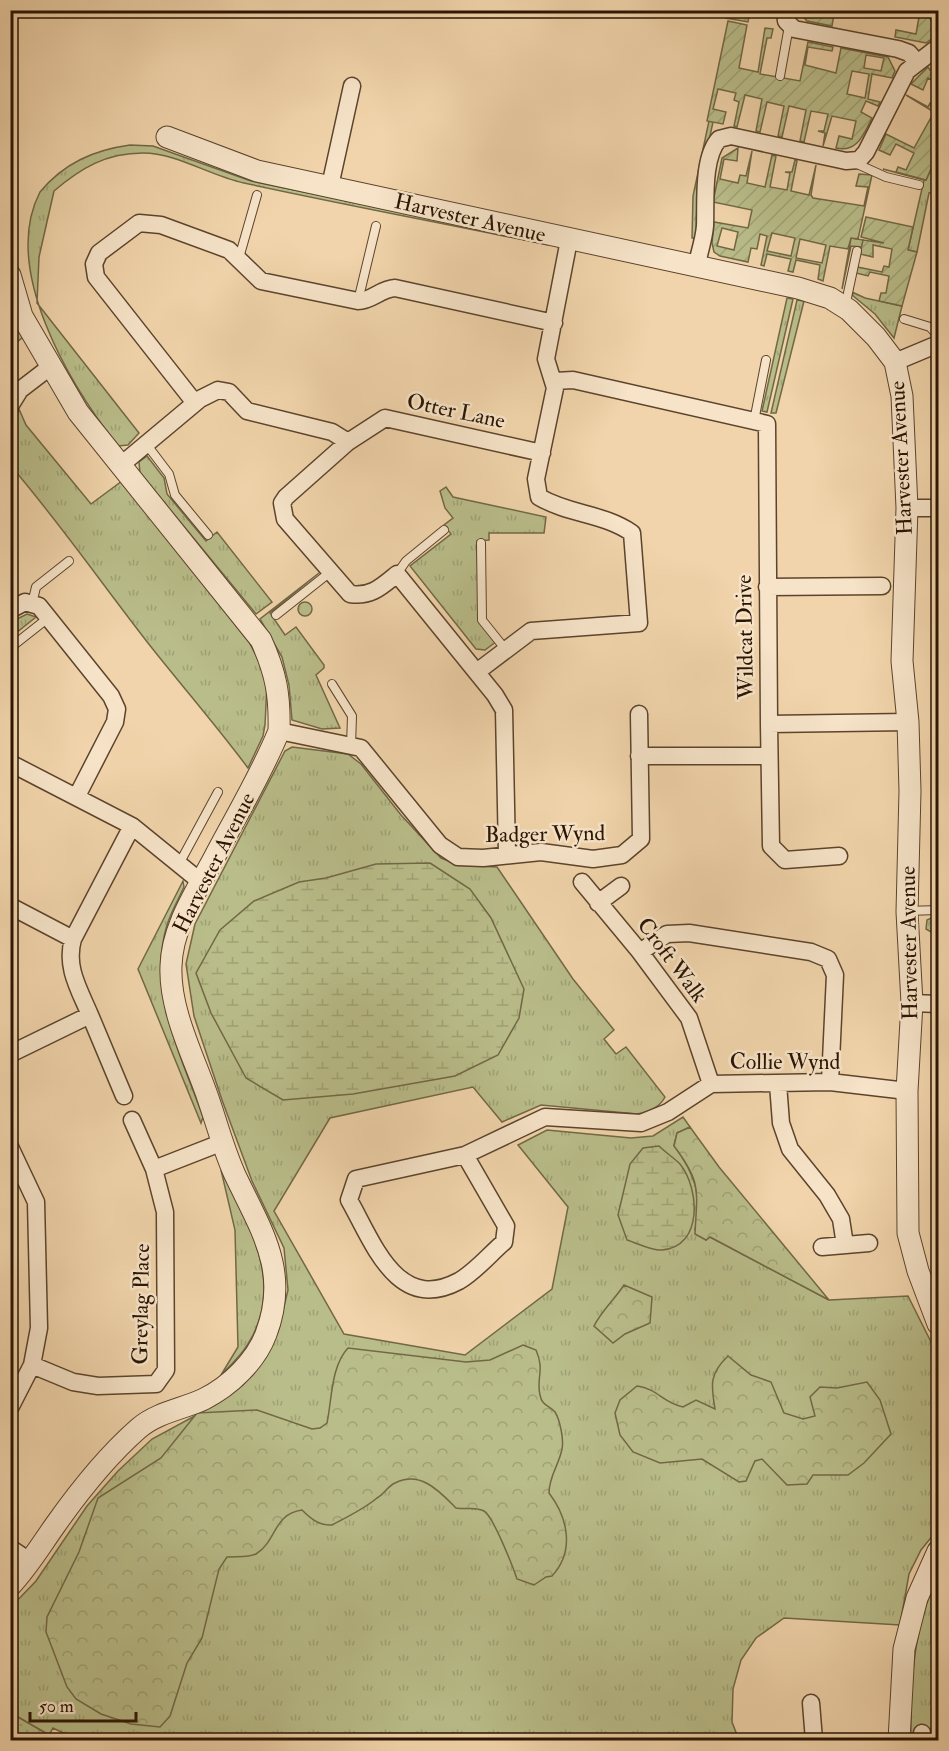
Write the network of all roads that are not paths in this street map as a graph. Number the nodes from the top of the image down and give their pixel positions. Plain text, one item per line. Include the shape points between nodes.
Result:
1 (787, 18) edge
2 (939, 46) edge
3 (917, 62) junction
4 (780, 76) dead end
5 (352, 86) dead end
6 (167, 137) dead end
7 (852, 162) junction
8 (919, 185) dead end
9 (330, 186) junction
10 (257, 195) dead end
11 (376, 226) dead end
12 (569, 240) junction
13 (857, 251) dead end
14 (239, 258) junction
15 (696, 267) junction
16 (10, 275) edge
17 (358, 301) junction
18 (845, 307) junction
19 (904, 319) dead end
20 (554, 323) junction
21 (939, 336) edge
22 (939, 344) edge
23 (766, 360) dead end
24 (895, 363) junction
25 (50, 367) junction
26 (555, 381) junction
27 (195, 403) junction
28 (10, 406) edge
29 (754, 421) junction
30 (348, 442) junction
31 (147, 445) junction
32 (542, 453) junction
33 (121, 465) junction
34 (907, 508) junction
35 (939, 508) edge
36 (444, 530) dead end
37 (208, 535) dead end
38 (481, 543) dead end
39 (69, 561) dead end
40 (329, 573) junction
41 (397, 574) junction
42 (882, 585) dead end
43 (767, 587) junction
44 (32, 604) junction
45 (10, 610) edge
46 (276, 615) dead end
47 (48, 618) junction
48 (10, 648) edge
49 (506, 650) junction
50 (478, 671) junction
51 (332, 684) dead end
52 (639, 714) dead end
53 (908, 723) junction
54 (769, 724) junction
55 (279, 731) junction
56 (351, 746) junction
57 (639, 756) junction
58 (769, 756) junction
59 (10, 763) edge
60 (218, 792) dead end
61 (77, 796) junction
62 (132, 826) junction
63 (507, 854) junction
64 (839, 856) dead end
65 (179, 864) junction
66 (201, 882) junction
67 (582, 882) dead end
68 (621, 886) dead end
69 (598, 903) junction
70 (10, 906) edge
71 (939, 910) edge
72 (906, 912) junction
73 (73, 939) junction
74 (640, 952) junction
75 (912, 1004) junction
76 (939, 1004) edge
77 (90, 1015) junction
78 (10, 1054) edge
79 (830, 1082) junction
80 (711, 1084) junction
81 (778, 1084) junction
82 (907, 1091) junction
83 (124, 1096) dead end
84 (132, 1120) dead end
85 (223, 1142) junction
86 (10, 1147) edge
87 (465, 1155) junction
88 (154, 1168) junction
89 (870, 1243) dead end
90 (845, 1245) junction
91 (822, 1247) dead end
92 (939, 1324) edge
93 (32, 1365) junction
94 (10, 1408) edge
95 (10, 1548) edge
96 (939, 1551) edge
97 (31, 1562) junction
98 (10, 1586) edge
99 (811, 1704) dead end
100 (814, 1740) edge
101 (899, 1740) edge

1 - 3 street via 800,30 898,49
1 - 4 lane
2 - 3 street
3 - 7 street via 905,74 864,156
5 - 9 street
6 - 9 street, Harvester Avenue via 257,171
7 - 8 lane via 886,177
7 - 15 street via 731,136 719,139 714,146 703,199 704,228
9 - 12 street, Harvester Avenue
10 - 14 lane
11 - 17 lane
12 - 15 street, Harvester Avenue
12 - 20 street
13 - 18 lane
14 - 17 street via 261,281
14 - 27 street via 229,250 161,225 139,223 99,253 94,264 96,277
15 - 18 street, Harvester Avenue via 798,288
16 - 25 street, Harvester Avenue via 22,316
17 - 20 street via 395,288
18 - 24 street, Harvester Avenue via 876,337
19 - 21 lane via 930,327
20 - 26 street via 546,359
22 - 24 street
23 - 29 lane
24 - 34 street, Harvester Avenue via 902,396
25 - 28 street via 20,390
25 - 33 street, Harvester Avenue via 78,412
26 - 29 street via 573,380
26 - 32 street
27 - 30 street via 215,391 225,391 248,411 332,432
27 - 31 street
29 - 43 street, Wildcat Drive via 767,424
30 - 32 street, Otter Lane via 385,418
30 - 40 street, Otter Lane via 282,503 285,519
31 - 33 street
31 - 37 lane via 169,474 175,495
32 - 49 street via 536,478 539,497 557,507 615,521 632,533 639,624 531,631
33 - 55 street, Harvester Avenue via 261,640 275,672
34 - 35 street
34 - 53 street, Harvester Avenue via 902,661
36 - 41 lane via 406,561
38 - 49 lane via 482,620
39 - 44 lane via 36,587
40 - 41 street via 350,594 363,596 374,593
40 - 46 lane
41 - 50 street
42 - 43 street
43 - 54 street, Wildcat Drive
44 - 45 street via 26,602
44 - 47 street via 39,606
47 - 48 lane
47 - 61 street via 111,696 117,709 115,722
49 - 50 street
50 - 63 street via 504,711
51 - 56 lane via 352,716
52 - 57 street
53 - 54 street, Wildcat Drive
53 - 72 street, Harvester Avenue
54 - 58 street
55 - 56 street, Badger Wynd
55 - 66 street, Harvester Avenue
56 - 63 street, Badger Wynd via 361,748 440,845 458,857
57 - 58 street
57 - 63 street, Badger Wynd via 641,840 622,855 593,859 541,852
58 - 64 street via 771,846 785,860
59 - 61 street
60 - 65 lane
61 - 62 street
62 - 65 street
62 - 73 street
65 - 66 street
66 - 85 street, Harvester Avenue via 176,936 171,983
67 - 69 street, Croft Walk
68 - 69 street
69 - 74 street, Croft Walk
70 - 73 street
71 - 72 lane
72 - 75 street, Harvester Avenue
73 - 77 street via 70,968
74 - 79 street via 667,934 689,933 811,952 828,959 835,975
74 - 80 street, Croft Walk via 689,1018
75 - 76 street
75 - 82 street, Harvester Avenue
77 - 78 street
77 - 83 street
79 - 81 street, Collie Wynd
79 - 82 street, Collie Wynd
80 - 81 street, Collie Wynd
80 - 87 street, Collie Wynd via 668,1112 641,1123 545,1116
81 - 90 street via 781,1123 790,1149 827,1195 841,1220
82 - 92 street, Harvester Avenue via 908,1233
84 - 88 street, Greylag Place
85 - 88 street
85 - 97 street, Harvester Avenue via 269,1245 276,1277 266,1336 253,1358 230,1382 204,1399 156,1417 141,1427 104,1463
86 - 93 street via 36,1202 39,1328
87 - 87 street, Collie Wynd via 356,1179 350,1200 390,1272 410,1286 433,1290 459,1280 504,1242 506,1226
88 - 93 street, Greylag Place via 165,1212 166,1370 156,1384 98,1386 73,1382
89 - 90 street
90 - 91 street
93 - 94 street
95 - 97 street
96 - 101 street via 917,1598 904,1649
97 - 98 street, Harvester Avenue
99 - 100 street

